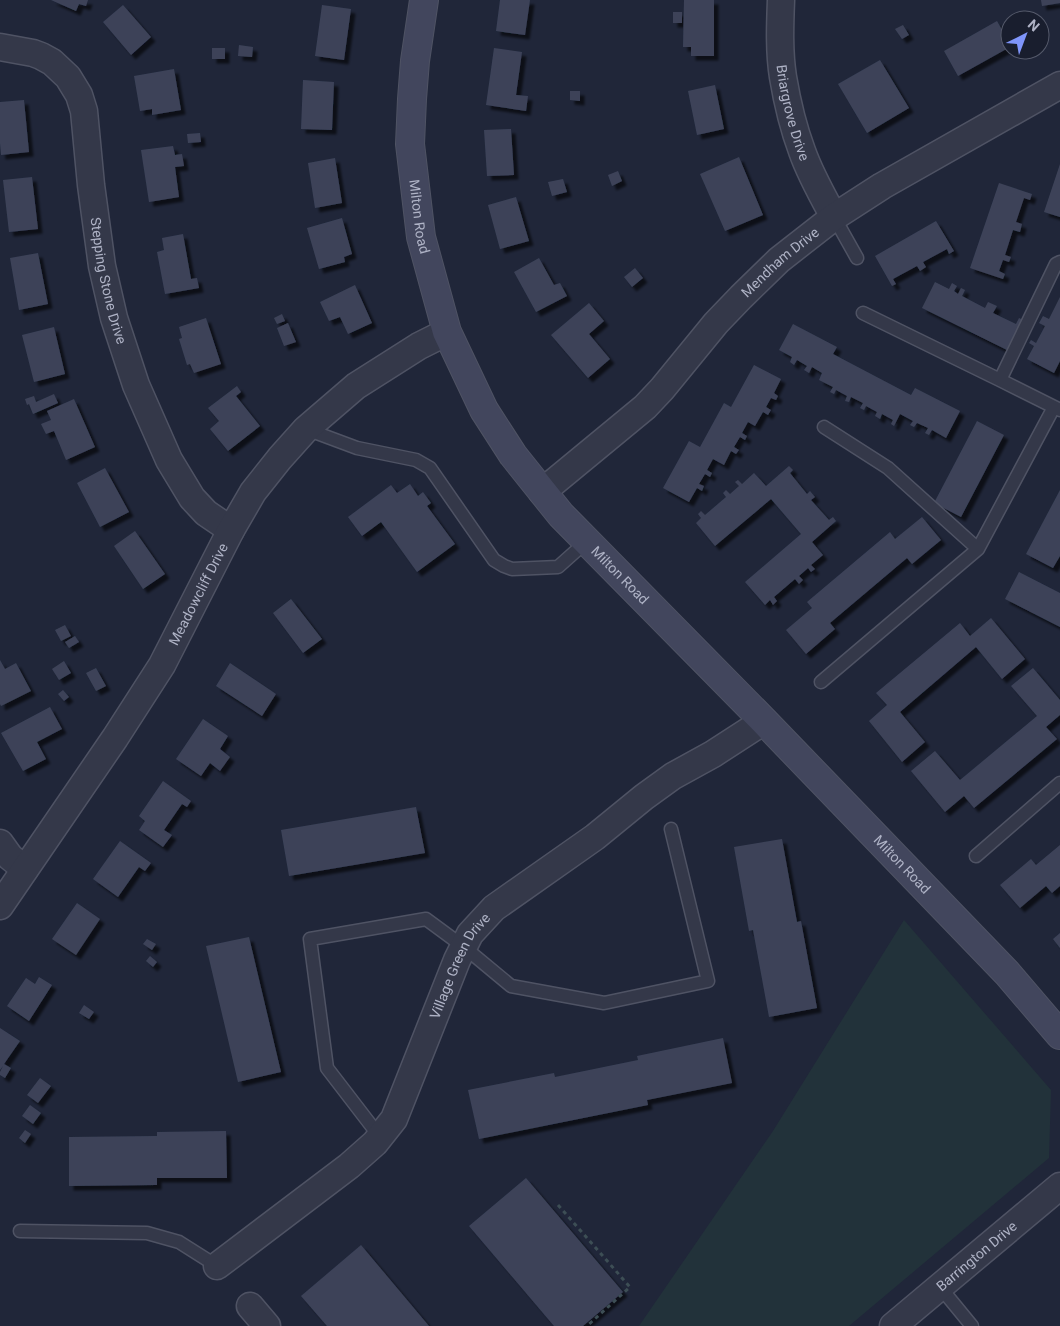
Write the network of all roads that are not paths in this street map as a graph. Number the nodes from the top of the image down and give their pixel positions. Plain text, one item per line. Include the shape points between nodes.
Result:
1 (424, 0) edge
2 (781, 0) edge
3 (0, 47) edge
4 (1060, 85) edge
5 (834, 217) junction
6 (857, 258) dead end
7 (1060, 262) edge
8 (863, 313) dead end
9 (447, 332) junction
10 (1000, 380) junction
11 (1057, 409) edge
12 (824, 427) dead end
13 (306, 429) junction
14 (542, 492) junction
15 (231, 530) junction
16 (586, 542) junction
17 (978, 549) junction
18 (821, 682) dead end
19 (764, 721) junction
20 (1060, 784) edge
21 (671, 829) dead end
22 (0, 843) edge
23 (976, 856) dead end
24 (26, 869) junction
25 (0, 906) edge
26 (464, 946) junction
27 (1060, 1035) edge
28 (380, 1137) junction
29 (1060, 1186) edge
30 (20, 1231) dead end
31 (216, 1266) joint
32 (940, 1287) junction
33 (250, 1306) dead end
34 (267, 1326) edge
35 (893, 1326) edge
36 (972, 1326) edge

1 - 9 street, Milton Road via 414,70 410,144 421,237
2 - 5 street, Briargrove Drive via 783,76 794,126 808,167
3 - 15 street, Stepping Stone Drive via 33,53 52,62 68,77 79,95 84,111 102,266 114,318 136,385 169,460 192,498
4 - 5 street, Mendham Drive via 882,186
5 - 6 lane
5 - 14 street, Mendham Drive via 778,260 741,296 645,407
7 - 10 lane via 1056,264
8 - 10 lane
9 - 13 street, Meadowcliff Drive via 356,386
9 - 14 street, Milton Road via 484,410
10 - 11 lane
11 - 17 lane
12 - 17 lane via 888,468
13 - 15 street, Meadowcliff Drive via 253,492
13 - 16 lane via 358,448 416,460 430,468 494,560 504,566 512,569 558,567
14 - 16 street, Milton Road
15 - 24 street, Meadowcliff Drive via 162,665
16 - 19 street, Milton Road
17 - 18 lane
19 - 26 street, Village Green Drive via 673,776 494,908 470,934
19 - 27 street, Milton Road via 1007,973
20 - 23 lane
21 - 26 lane via 708,982 604,1003 511,986
22 - 24 street via 10,857
24 - 25 street, Meadowcliff Drive
26 - 28 street, Village Green Drive via 394,1119
26 - 28 lane via 426,919 310,939 327,1068
28 - 31 street, Village Green Drive via 349,1166
29 - 32 street, Barrington Drive
30 - 31 lane via 147,1233 179,1242
32 - 35 street, Barrington Drive
32 - 36 lane
33 - 34 street

